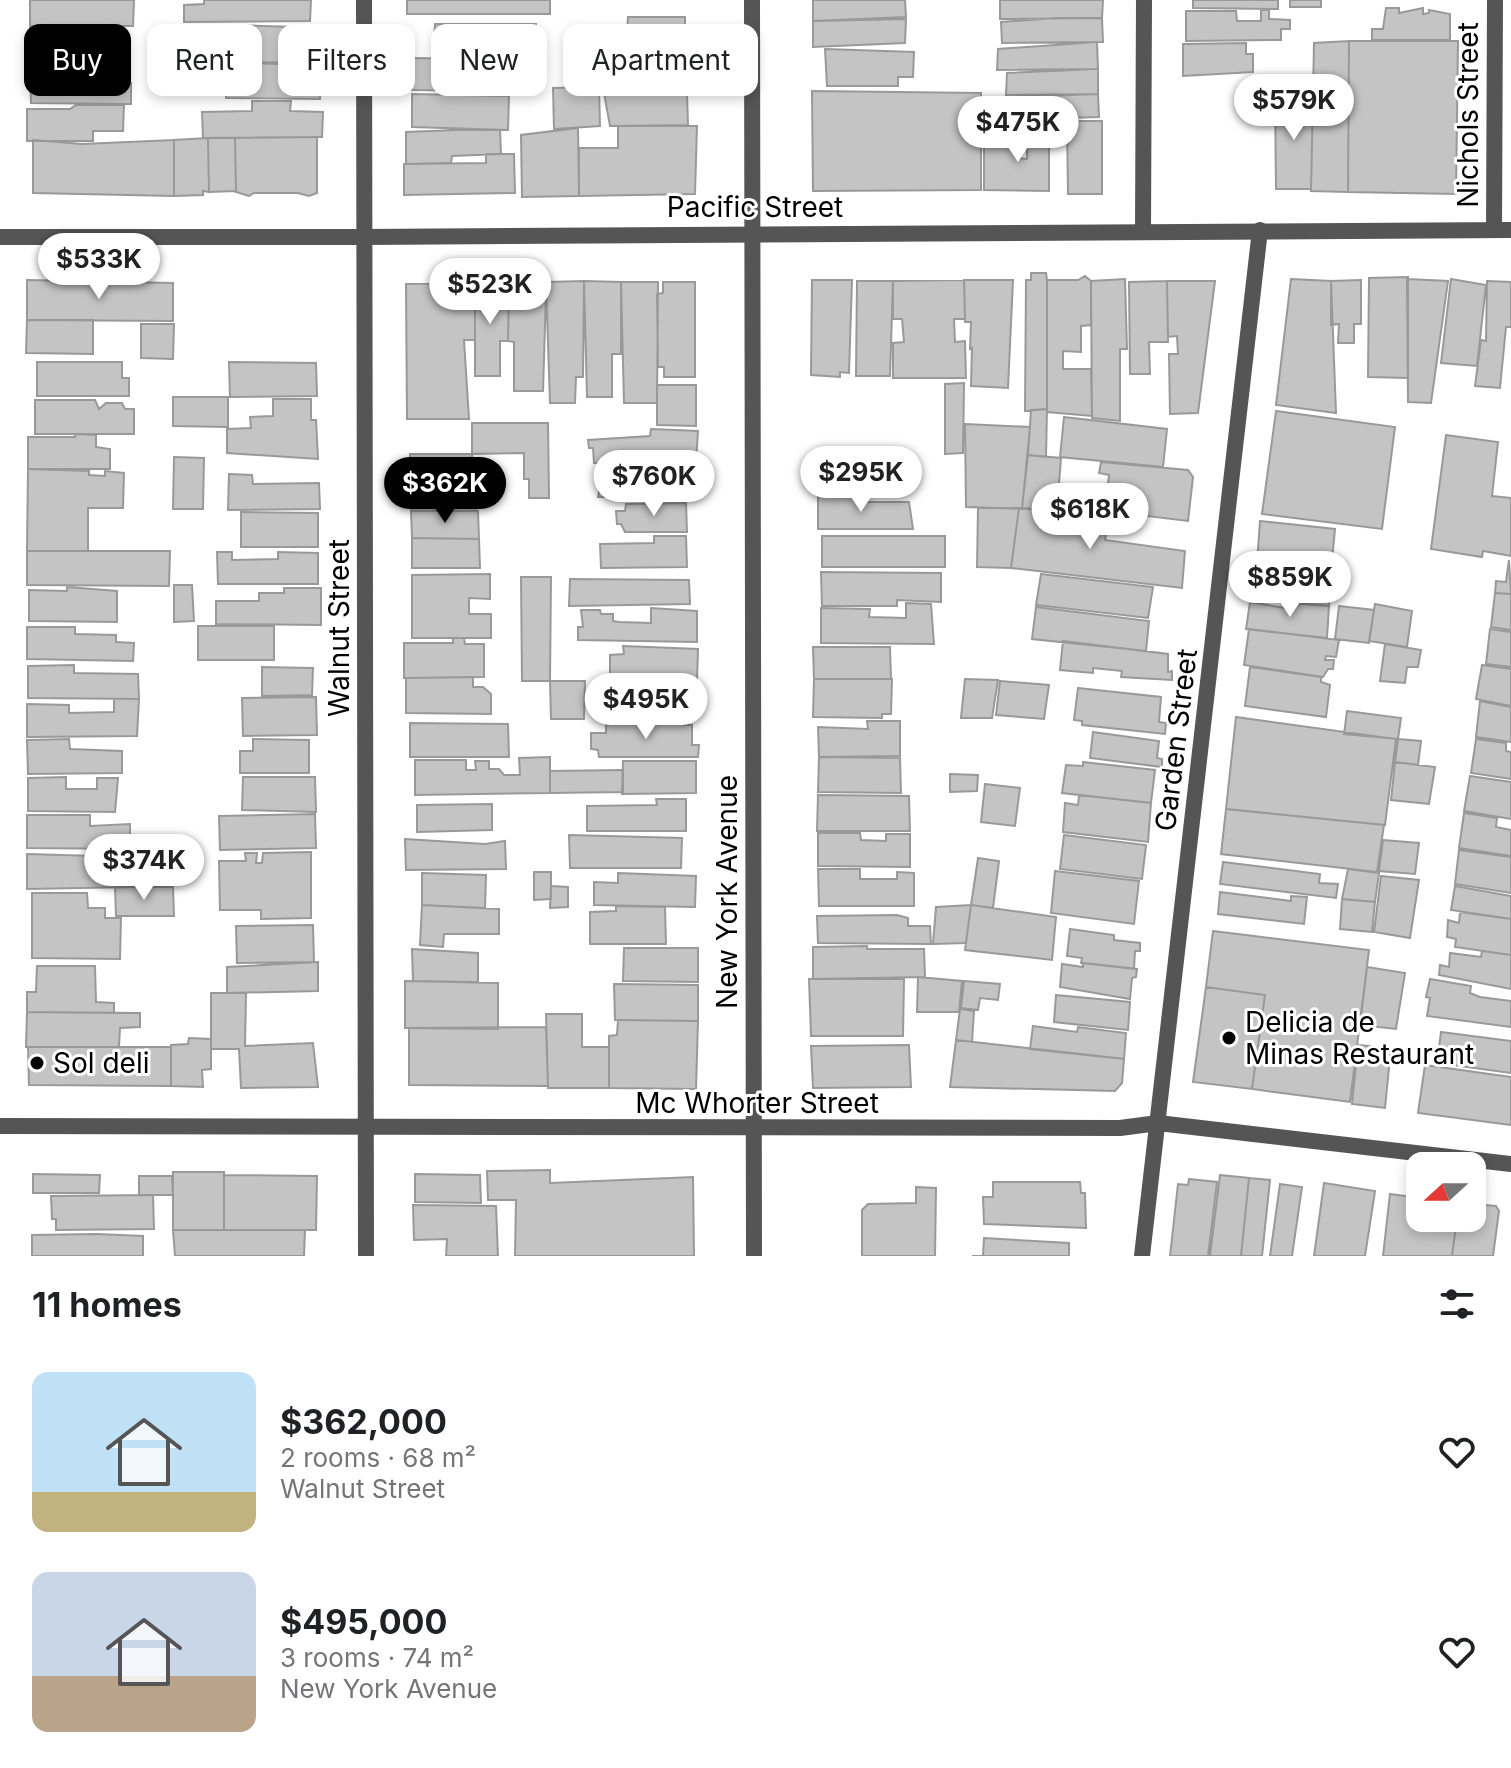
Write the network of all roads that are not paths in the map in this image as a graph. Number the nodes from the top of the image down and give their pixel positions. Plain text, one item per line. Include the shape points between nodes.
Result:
1 (364, 0) edge
2 (752, 0) edge
3 (1144, 0) edge
4 (1495, 0) edge
5 (1260, 230) junction
6 (1503, 230) edge
7 (1143, 231) junction
8 (752, 233) junction
9 (0, 237) edge
10 (364, 237) junction
11 (1158, 1123) junction
12 (0, 1126) edge
13 (366, 1128) junction
14 (753, 1130) junction
15 (1511, 1164) edge
16 (366, 1256) edge
17 (754, 1256) edge
18 (1142, 1256) edge

1 - 10 street, Walnut Street
2 - 8 street, New York Avenue
3 - 7 street
4 - 6 street, Nichols Street
5 - 6 street, Pacific Street
5 - 7 street, Pacific Street
5 - 11 street, Garden Street
7 - 8 street, Pacific Street
8 - 10 street, Pacific Street
8 - 14 street, New York Avenue
9 - 10 street, Pacific Street
10 - 13 street, Walnut Street
11 - 14 street, Mc Whorter Street via 1120,1128
11 - 15 street, Mc Whorter Street
11 - 18 street, Garden Street
12 - 13 street, Mc Whorter Street
13 - 14 street, Mc Whorter Street
13 - 16 street, Walnut Street
14 - 17 street, New York Avenue

